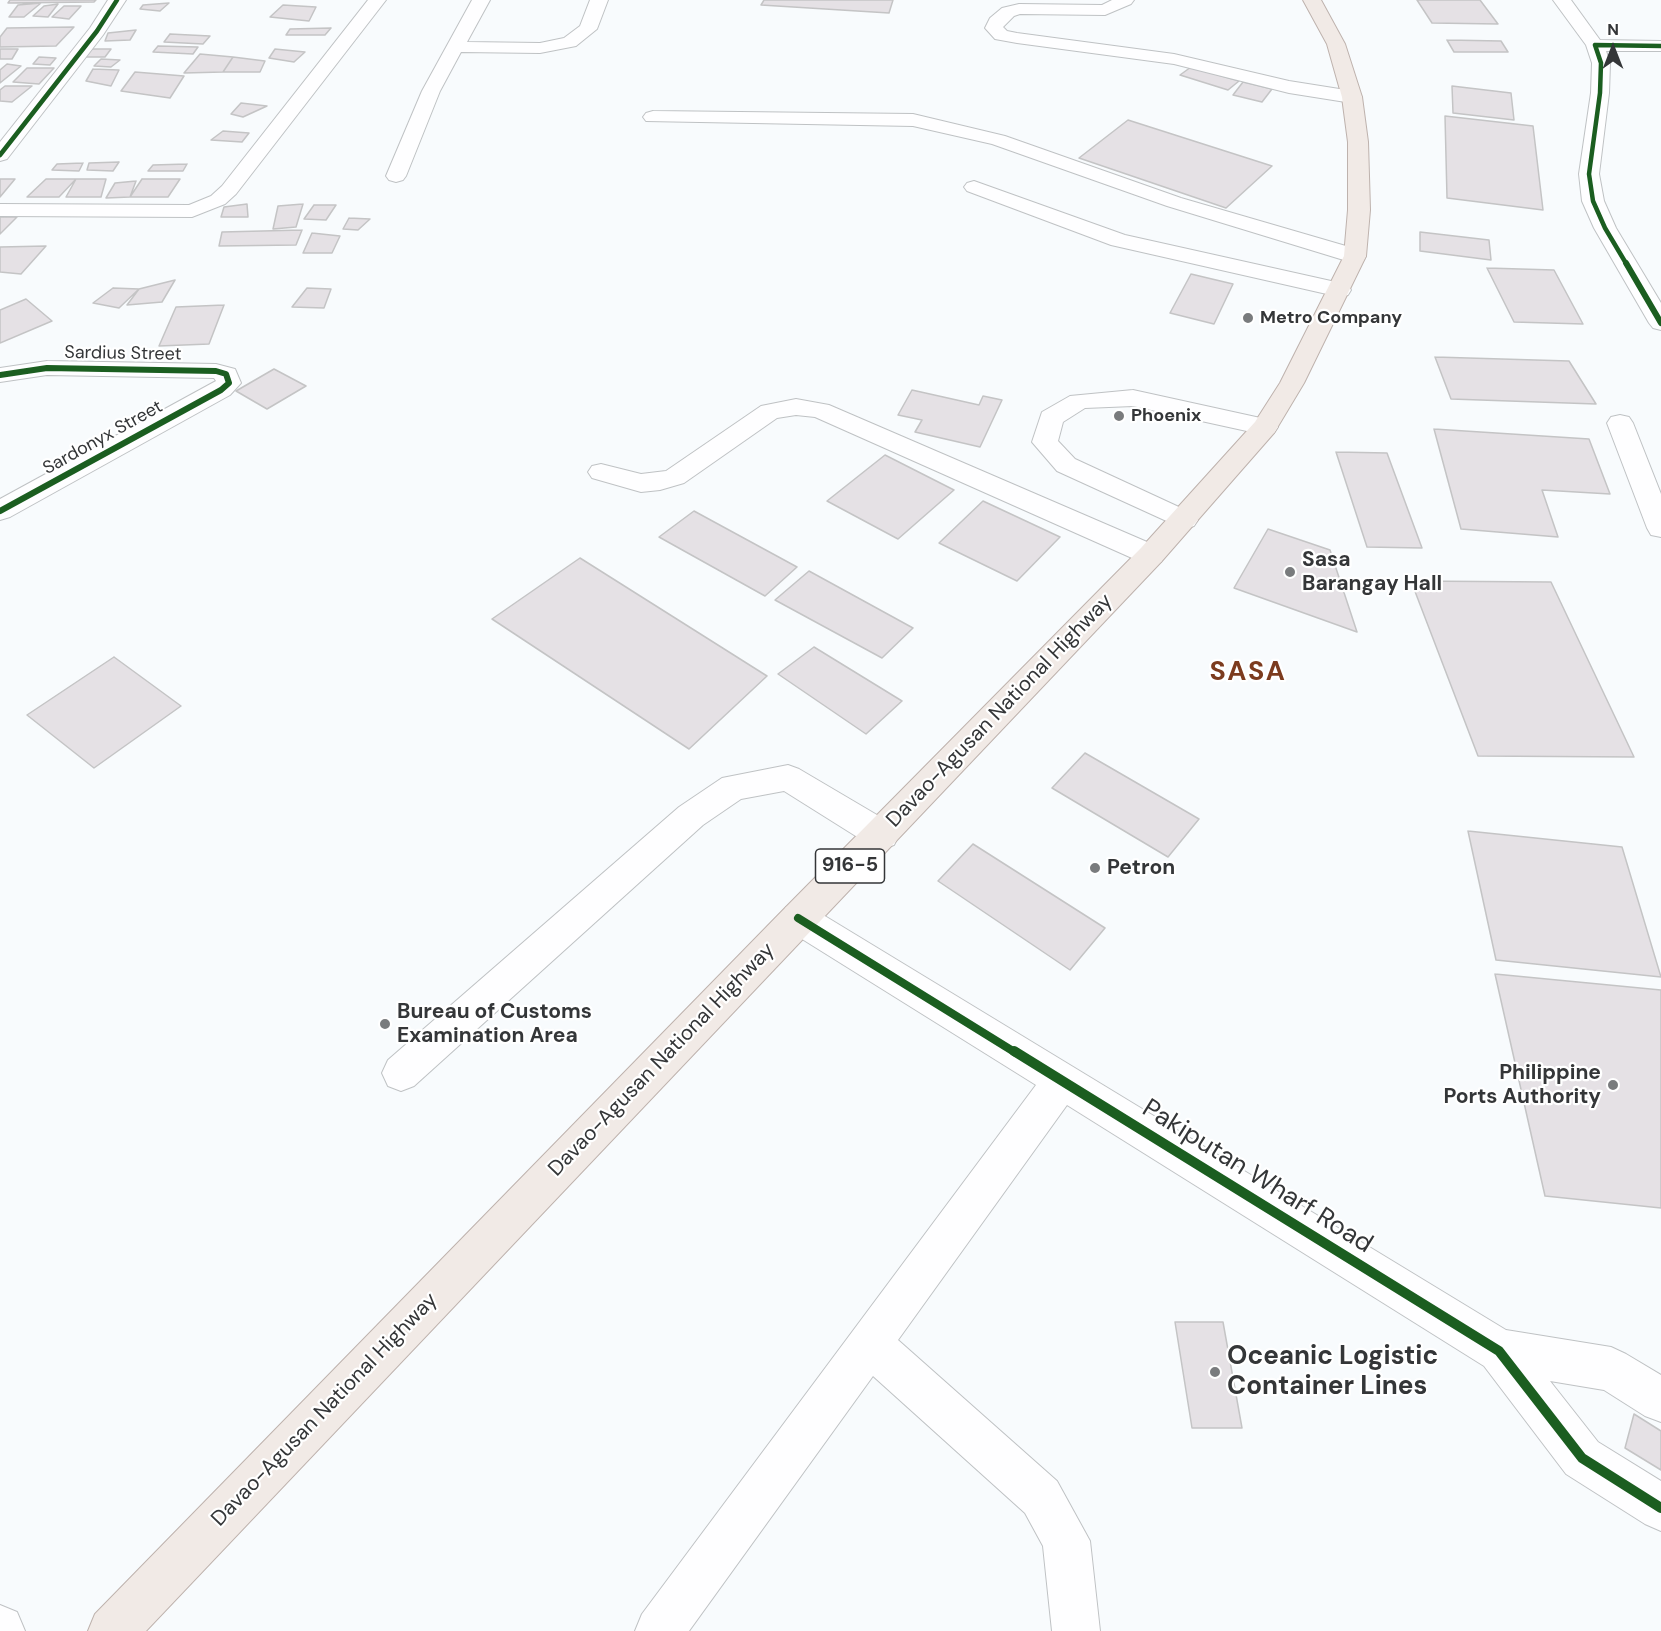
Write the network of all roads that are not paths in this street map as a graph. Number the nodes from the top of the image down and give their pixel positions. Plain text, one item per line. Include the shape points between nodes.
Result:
1 (117, 0) edge
2 (377, 0) edge
3 (481, 0) edge
4 (599, 0) edge
5 (1125, 0) edge
6 (1312, 0) edge
7 (1562, 0) edge
8 (1595, 45) junction
9 (1661, 46) edge
10 (454, 47) junction
11 (1352, 97) junction
12 (653, 117) dead end
13 (0, 155) edge
14 (396, 176) dead end
15 (974, 187) dead end
16 (0, 210) edge
17 (1355, 256) junction
18 (1340, 290) junction
19 (1661, 324) edge
20 (0, 375) edge
21 (221, 390) joint
22 (1620, 423) dead end
23 (1264, 427) junction
24 (601, 472) dead end
25 (0, 511) edge
26 (1184, 520) junction
27 (1661, 528) edge
28 (1151, 555) junction
29 (882, 835) junction
30 (798, 918) junction
31 (401, 1073) dead end
32 (1062, 1081) junction
33 (871, 1345) junction
34 (1498, 1352) junction
35 (1661, 1400) edge
36 (1661, 1508) edge
37 (112, 1631) edge
38 (659, 1631) edge
39 (1076, 1631) edge

1 - 13 street
2 - 16 street via 218,200 192,211
3 - 10 street
4 - 10 street via 588,29 570,42 540,48
5 - 11 street via 1105,10 1019,9 1008,12 994,28 1001,35 1173,59 1289,87
6 - 11 main road, Davao-Agusan National Highway / 916-5 via 1336,44
7 - 8 street
8 - 9 street
8 - 19 street via 1600,93 1589,174 1593,201
10 - 14 street via 431,90
11 - 17 main road, Davao-Agusan National Highway / 916-5 via 1358,142
12 - 17 street via 913,120 998,140 1174,202
15 - 18 street via 1119,240
17 - 18 main road, Davao-Agusan National Highway / 916-5
18 - 23 main road, Davao-Agusan National Highway / 916-5 via 1292,383
20 - 21 street, Sardius Street via 47,368 216,371 228,378 229,383
21 - 25 street, Sardonyx Street
22 - 27 street
23 - 26 main road, Davao-Agusan National Highway / 916-5
23 - 26 street via 1133,398 1079,401 1052,418 1045,442 1066,465
24 - 28 street via 641,483 675,477 770,411 796,407 820,410
26 - 28 main road, Davao-Agusan National Highway / 916-5
28 - 29 main road, Davao-Agusan National Highway / 916-5
29 - 30 main road, Davao-Agusan National Highway / 916-5
29 - 31 street via 788,778 734,787 691,816
30 - 32 street, Pakiputan Wharf Road
30 - 37 main road, Davao-Agusan National Highway / 916-5
32 - 33 street
32 - 34 street, Pakiputan Wharf Road
33 - 38 street
33 - 39 street via 1041,1497 1066,1541
34 - 35 street, Pakiputan Wharf Road via 1611,1369
34 - 36 street, Pakiputan Wharf Road via 1582,1458

